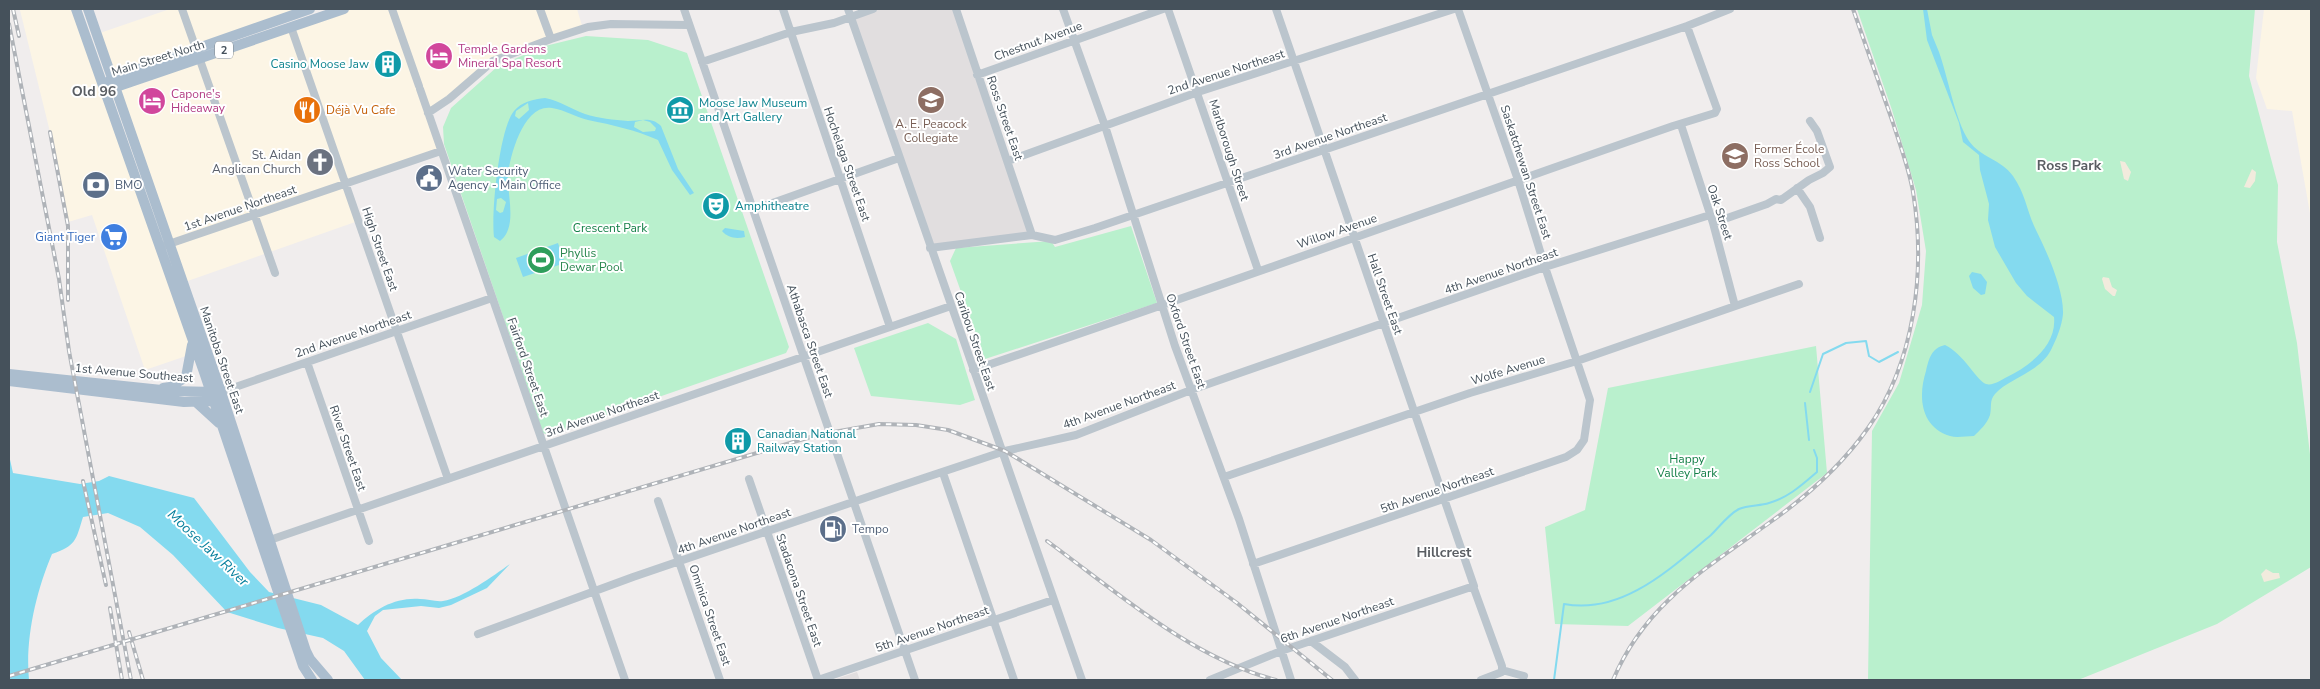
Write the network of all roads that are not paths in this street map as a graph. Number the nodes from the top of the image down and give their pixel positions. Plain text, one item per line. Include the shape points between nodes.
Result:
1 (76, 9) edge
2 (88, 9) edge
3 (182, 9) edge
4 (310, 9) edge
5 (344, 9) edge
6 (392, 9) edge
7 (540, 9) edge
8 (684, 9) edge
9 (783, 9) edge
10 (873, 9) edge
11 (956, 9) edge
12 (1063, 9) edge
13 (1163, 9) edge
14 (1168, 9) edge
15 (1276, 9) edge
16 (1454, 9) edge
17 (1458, 9) edge
18 (1730, 9) edge
19 (848, 11) edge
20 (287, 12) edge
21 (689, 25) junction
22 (1687, 26) junction
23 (291, 27) junction
24 (791, 32) junction
25 (551, 39) junction
26 (1075, 39) junction
27 (198, 54) junction
28 (1294, 61) junction
29 (702, 62) junction
30 (977, 74) junction
31 (114, 82) junction
32 (103, 86) junction
33 (1198, 92) junction
34 (1488, 93) junction
35 (428, 113) junction
36 (1810, 121) dead end
37 (1681, 125) junction
38 (1104, 126) junction
39 (1324, 150) junction
40 (441, 151) junction
41 (899, 158) junction
42 (1008, 161) junction
43 (840, 178) junction
44 (1518, 180) junction
45 (1228, 182) junction
46 (345, 184) junction
47 (1797, 188) junction
48 (753, 210) junction
49 (254, 215) junction
50 (1132, 215) junction
51 (1711, 219) junction
52 (1032, 235) junction
53 (1354, 238) junction
54 (1820, 238) dead end
55 (165, 246) junction
56 (930, 248) junction
57 (1545, 267) junction
58 (1258, 270) junction
59 (274, 274) dead end
60 (1799, 284) dead end
61 (492, 298) junction
62 (951, 306) junction
63 (1162, 306) junction
64 (1735, 306) junction
65 (1384, 324) junction
66 (890, 327) junction
67 (397, 331) junction
68 (192, 339) junction
69 (804, 357) junction
70 (1577, 361) junction
71 (307, 362) junction
72 (973, 370) junction
73 (9, 374) edge
74 (9, 381) edge
75 (155, 389) junction
76 (1191, 390) junction
77 (214, 395) junction
78 (1590, 400) joint
79 (196, 402) junction
80 (1414, 412) junction
81 (222, 426) junction
82 (544, 446) junction
83 (1001, 452) junction
84 (943, 473) junction
85 (1224, 477) junction
86 (448, 479) junction
87 (750, 479) dead end
88 (1444, 499) junction
89 (658, 501) dead end
90 (854, 502) junction
91 (358, 510) junction
92 (767, 531) junction
93 (266, 541) junction
94 (369, 541) dead end
95 (679, 562) junction
96 (1254, 564) junction
97 (1473, 586) junction
98 (594, 591) junction
99 (1053, 600) junction
100 (994, 620) junction
101 (478, 634) dead end
102 (1311, 641) junction
103 (905, 650) junction
104 (1281, 651) junction
105 (302, 652) junction
106 (303, 666) junction
107 (1502, 670) junction
108 (1524, 676) dead end
109 (308, 680) edge
110 (312, 680) edge
111 (328, 680) edge
112 (625, 680) edge
113 (720, 680) edge
114 (818, 680) edge
115 (915, 680) edge
116 (1014, 680) edge
117 (1082, 680) edge
118 (1210, 680) edge
119 (1291, 680) edge
120 (1355, 680) edge
121 (1481, 680) edge

1 - 32 main road, Manitoba Street East
2 - 31 main road, Manitoba Street East
3 - 27 street
4 - 20 main road, Main Street North / 2
5 - 23 main road, Main Street North / 2
6 - 35 street, Fairford Street East
7 - 25 street
8 - 21 street, Athabasca Street East
9 - 24 street, Hochelaga Street East
10 - 19 street
11 - 30 street, Ross Street East
12 - 26 street, Oxford Street East
13 - 26 street, Chestnut Avenue
14 - 33 street, Marlborough Street
15 - 28 street, Hall Street East
16 - 28 street, 2nd Avenue Northeast
17 - 34 street, Saskatchewan Street East
18 - 22 street, 3rd Avenue Northeast
19 - 24 street via 834,23
19 - 41 street, Caribou Street East
20 - 23 main road
20 - 27 main road, Main Street North / 2
21 - 25 street via 611,24 588,27
21 - 29 street, Athabasca Street East
22 - 34 street, 3rd Avenue Northeast
22 - 37 street, Willow Avenue via 1717,109 1715,114
23 - 27 main road, Main Street North / 2
23 - 46 street, High Street East
24 - 29 street
24 - 43 street, Hochelaga Street East
25 - 35 street via 493,61
26 - 30 street, Chestnut Avenue
26 - 38 street, Oxford Street East
27 - 31 main road, Main Street North / 2
27 - 49 street
28 - 33 street, 2nd Avenue Northeast
28 - 39 street, Hall Street East
29 - 48 street, Athabasca Street East
30 - 42 street, Ross Street East
31 - 32 main road, Main Street North / 2
31 - 55 main road, Manitoba Street East
32 - 55 main road, Manitoba Street East
33 - 38 street, 2nd Avenue Northeast
33 - 45 street, Marlborough Street
34 - 39 street, 3rd Avenue Northeast
34 - 44 street, Saskatchewan Street East
35 - 40 street, Fairford Street East
36 - 47 street, 4th Avenue Northeast via 1830,166
37 - 44 street, Willow Avenue
37 - 51 street, Oak Street
38 - 42 street, 2nd Avenue Northeast
38 - 50 street, Oxford Street East
39 - 45 street, 3rd Avenue Northeast
39 - 53 street, Hall Street East
40 - 46 street, 1st Avenue Northeast
40 - 61 street, Fairford Street East
41 - 43 street
41 - 56 street, Caribou Street East
42 - 52 street, Ross Street East
43 - 48 street
43 - 66 street, Hochelaga Street East
44 - 53 street, Willow Avenue
44 - 57 street, Saskatchewan Street East
45 - 50 street, 3rd Avenue Northeast
45 - 58 street, Marlborough Street
46 - 49 street, 1st Avenue Northeast
46 - 67 street, High Street East
47 - 51 street, 4th Avenue Northeast via 1781,200
47 - 54 street via 1810,207
48 - 69 street, Athabasca Street East
49 - 55 street, 1st Avenue Northeast
49 - 59 street
50 - 52 street, 3rd Avenue Northeast via 1056,240
50 - 63 street, Oxford Street East
51 - 57 street, 4th Avenue Northeast
51 - 64 street, Oak Street
52 - 56 street, 3rd Avenue Northeast
53 - 58 street, Willow Avenue
53 - 65 street, Hall Street East
55 - 68 main road, Manitoba Street East
55 - 77 main road, Manitoba Street East
56 - 62 street, Caribou Street East
57 - 65 street, 4th Avenue Northeast
57 - 70 street, Saskatchewan Street East
58 - 63 street, Willow Avenue
60 - 64 street, Wolfe Avenue
61 - 67 street, 2nd Avenue Northeast
61 - 82 street, Fairford Street East
62 - 66 street, 3rd Avenue Northeast
62 - 72 street, Caribou Street East
63 - 72 street, Willow Avenue
63 - 76 street, Oxford Street East
64 - 70 street, Wolfe Avenue
65 - 76 street, 4th Avenue Northeast
65 - 80 street, Hall Street East
66 - 69 street, 3rd Avenue Northeast
67 - 71 street, 2nd Avenue Northeast
67 - 86 street, High Street East
68 - 75 main road via 186,377 170,387
68 - 77 main road, Manitoba Street East
69 - 82 street, 3rd Avenue Northeast
69 - 90 street, Athabasca Street East
70 - 78 street, Saskatchewan Street East
70 - 80 street, Wolfe Avenue
71 - 77 street, 2nd Avenue Northeast
71 - 91 street, River Street East
72 - 83 street, Caribou Street East
73 - 75 main road, 1st Avenue Southeast
74 - 79 main road, 1st Avenue Southeast
75 - 77 main road, 1st Avenue Southeast
76 - 83 street, 4th Avenue Northeast via 1076,434
76 - 85 street, Oxford Street East
77 - 79 main road, 1st Avenue Southeast
77 - 81 main road, Manitoba Street East
77 - 93 main road, Manitoba Street East
78 - 88 street, 5th Avenue Northeast via 1584,440 1577,450 1566,457
79 - 81 main road
80 - 85 street, Wolfe Avenue
80 - 88 street, Hall Street East
81 - 93 main road, Manitoba Street East
82 - 86 street, 3rd Avenue Northeast
82 - 98 street, Fairford Street East
83 - 84 street, 4th Avenue Northeast
83 - 99 street, Caribou Street East
84 - 90 street, 4th Avenue Northeast
84 - 100 street
85 - 96 street, Oxford Street East
86 - 91 street, 3rd Avenue Northeast
87 - 92 street, Stadacona Street East
88 - 96 street, 5th Avenue Northeast
88 - 97 street, Hall Street East
89 - 95 street, Ominica Street East
90 - 92 street, 4th Avenue Northeast
90 - 103 street, Athabasca Street East
91 - 93 street, 3rd Avenue Northeast
91 - 94 street, River Street East
92 - 95 street, 4th Avenue Northeast
92 - 114 street, Stadacona Street East
93 - 105 main road, Manitoba Street East
95 - 98 street, 4th Avenue Northeast
95 - 113 street, Ominica Street East
96 - 104 street, Oxford Street East
97 - 102 street, 6th Avenue Northeast
97 - 107 street, Hall Street East
98 - 101 street, 4th Avenue Northeast
98 - 112 street, Fairford Street East
99 - 100 street, 5th Avenue Northeast
99 - 117 street, Caribou Street East
100 - 103 street, 5th Avenue Northeast
100 - 116 street
102 - 104 street, 6th Avenue Northeast
102 - 120 street via 1345,667
103 - 114 street, 5th Avenue Northeast
103 - 115 street, Athabasca Street East
104 - 118 street, 6th Avenue Northeast
104 - 119 street, Oxford Street East
105 - 106 main road
105 - 111 main road
106 - 109 main road
106 - 110 main road
107 - 108 street
107 - 121 street

